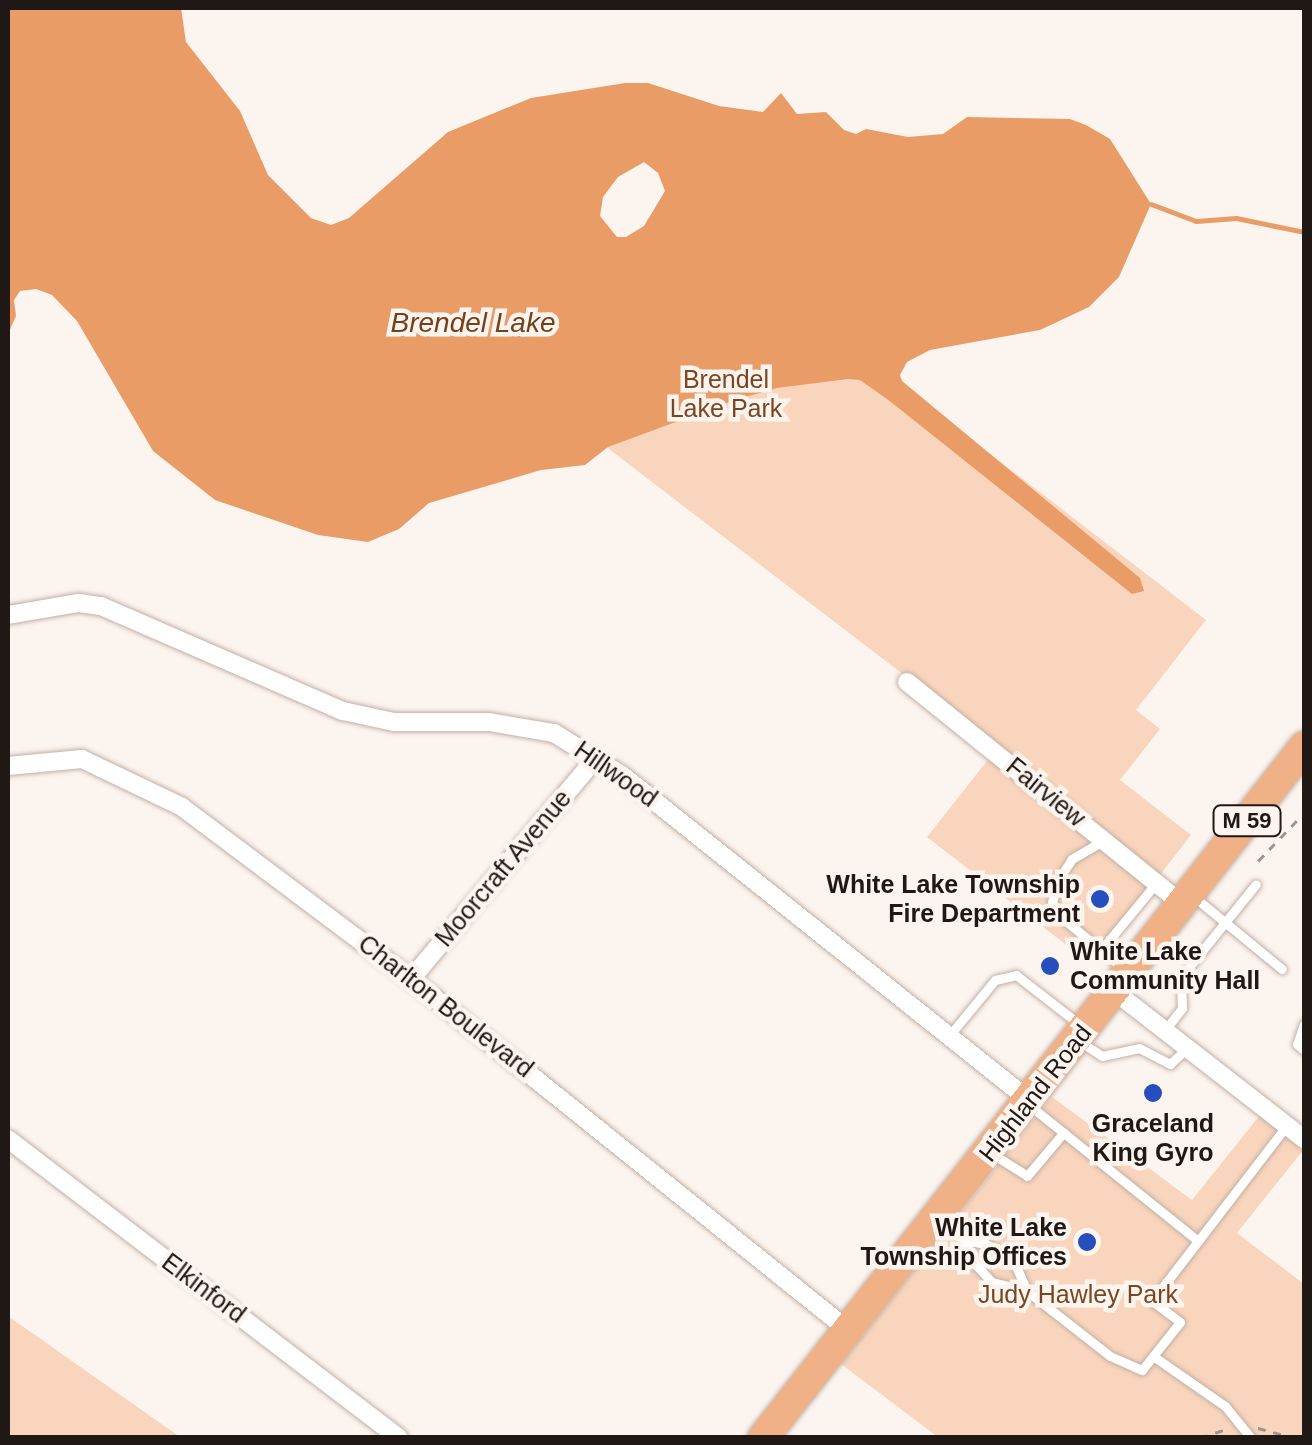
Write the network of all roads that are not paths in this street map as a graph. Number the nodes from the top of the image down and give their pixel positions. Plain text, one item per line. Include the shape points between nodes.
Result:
1 (8, 615) edge
2 (907, 682) dead end
3 (1303, 754) edge
4 (596, 758) junction
5 (8, 766) edge
6 (1103, 839) junction
7 (1156, 883) junction
8 (1256, 884) dead end
9 (1186, 899) junction
10 (1225, 922) junction
11 (1102, 950) junction
12 (1282, 969) dead end
13 (411, 979) junction
14 (1122, 982) junction
15 (1304, 1024) edge
16 (1165, 1030) junction
17 (1081, 1034) junction
18 (949, 1036) junction
19 (1187, 1048) junction
20 (1304, 1050) edge
21 (1028, 1101) junction
22 (1286, 1125) junction
23 (1064, 1132) junction
24 (8, 1139) edge
25 (1304, 1139) edge
26 (989, 1151) junction
27 (936, 1219) junction
28 (964, 1240) junction
29 (1198, 1240) junction
30 (1027, 1291) junction
31 (848, 1330) junction
32 (1152, 1356) junction
33 (764, 1437) edge
34 (399, 1438) edge
35 (1252, 1438) edge

1 - 4 street, Hillwood via 101,606 342,711 394,722 522,725 554,733
2 - 6 street, Fairview
3 - 9 highway, Highland Road / M 59
4 - 13 street, Moorcraft Avenue
4 - 18 street, Hillwood
5 - 13 street, Charlton Boulevard via 82,759 131,780 235,844
6 - 7 street, Fairview
6 - 11 lane via 1078,852 1052,895 1061,917
7 - 9 street, Fairview
7 - 11 lane
8 - 10 lane
9 - 10 lane
9 - 14 highway, Highland Road / M 59
10 - 12 lane
10 - 16 lane via 1182,978 1182,1008
11 - 14 lane
13 - 31 street, Charlton Boulevard
14 - 16 street
14 - 17 highway, Highland Road / M 59
15 - 20 lane via 1297,1044
16 - 19 street
17 - 18 lane via 1016,975 995,980
17 - 19 lane via 1102,1056 1139,1048 1170,1064
17 - 21 highway, Highland Road / M 59
18 - 21 street, Hillwood
19 - 22 street
21 - 23 lane
21 - 26 highway, Highland Road / M 59
22 - 25 street
22 - 29 lane
23 - 26 lane via 1027,1176
23 - 29 lane
24 - 34 street, Elkinford
26 - 27 highway, Highland Road / M 59
27 - 28 lane
27 - 31 highway, Highland Road / M 59
28 - 30 lane via 992,1282
28 - 30 lane via 1013,1260
29 - 32 lane via 1152,1301 1180,1322
30 - 32 lane via 1110,1356 1142,1370
31 - 33 highway, Highland Road / M 59
32 - 35 lane via 1224,1406

